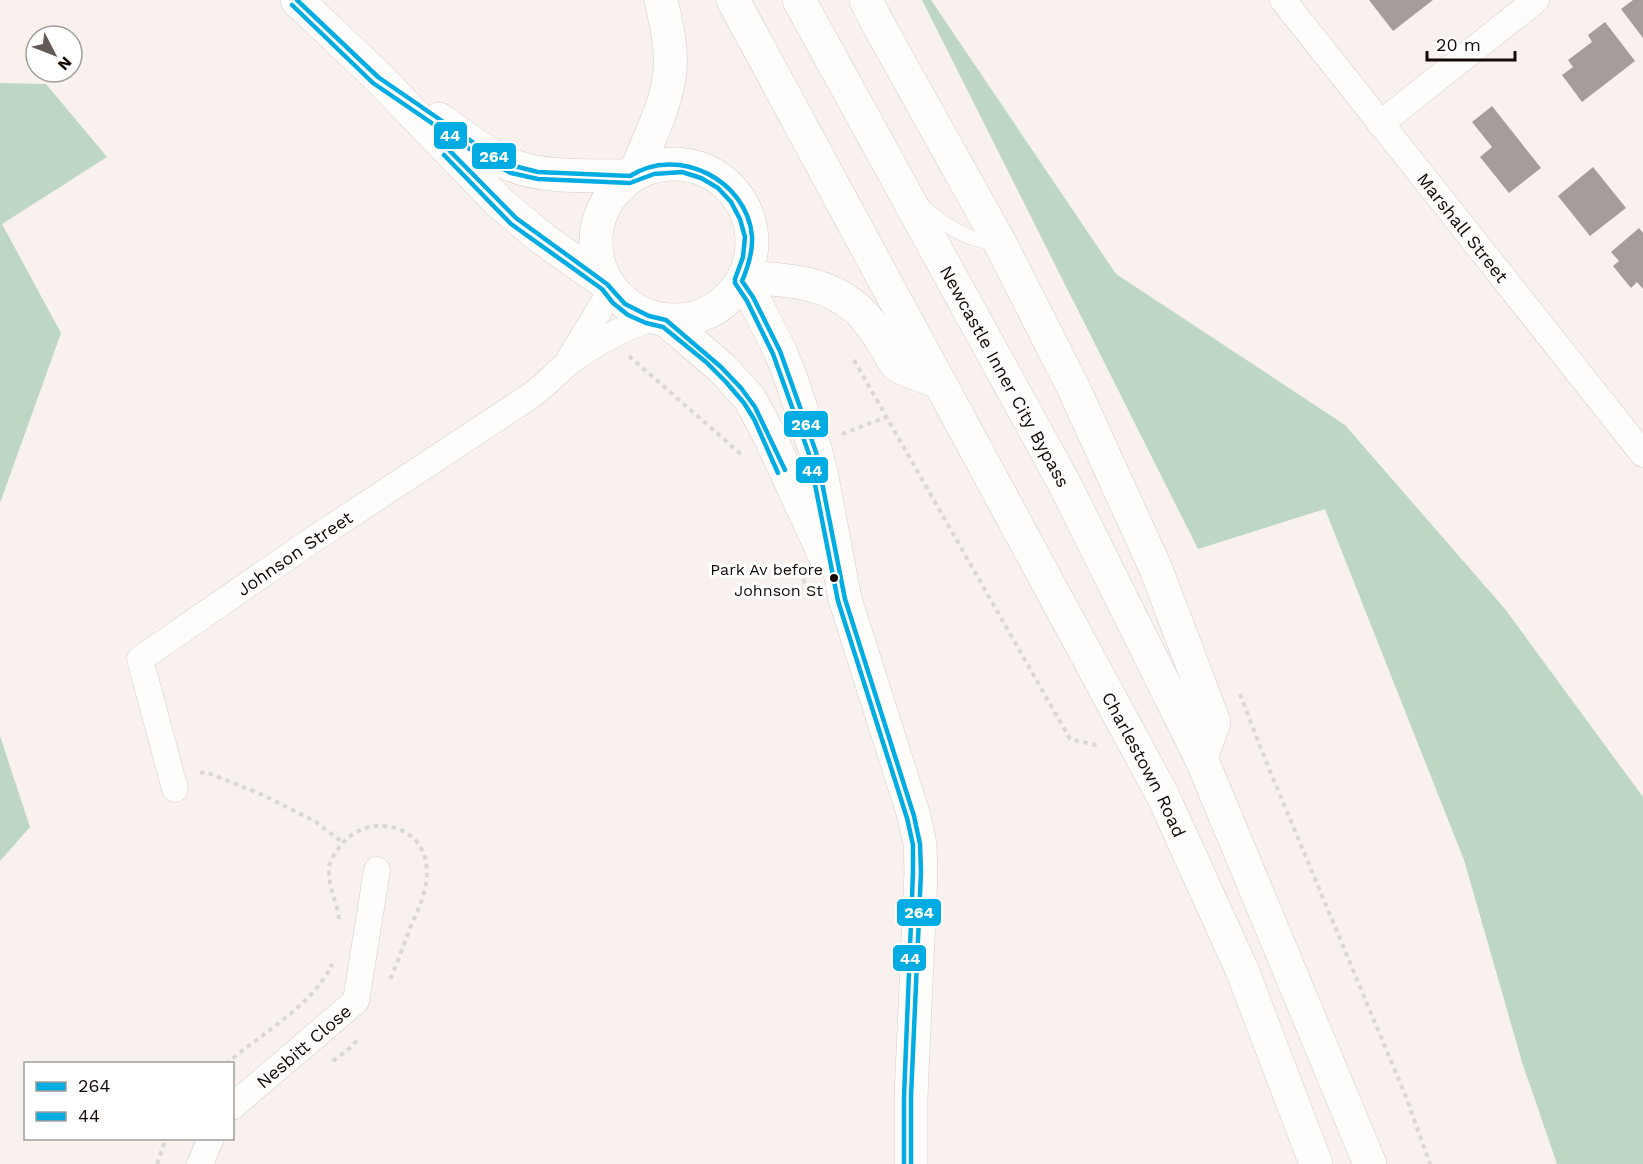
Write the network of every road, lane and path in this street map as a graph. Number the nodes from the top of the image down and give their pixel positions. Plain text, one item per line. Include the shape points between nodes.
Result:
1 (297, 0) edge
2 (660, 0) edge
3 (733, 0) edge
4 (799, 0) edge
5 (866, 0) edge
6 (1283, 0) edge
7 (1536, 0) edge
8 (378, 76) junction
9 (1380, 124) junction
10 (632, 174) junction
11 (905, 193) junction
12 (1000, 243) junction
13 (743, 279) junction
14 (609, 288) junction
15 (659, 319) junction
16 (627, 354) dead end
17 (851, 355) dead end
18 (560, 370) junction
19 (940, 382) junction
20 (886, 417) junction
21 (834, 437) dead end
22 (1643, 454) edge
23 (751, 455) dead end
24 (802, 577) dead end
25 (812, 598) dead end
26 (845, 599) junction
27 (1070, 739) dead end
28 (1201, 758) junction
29 (174, 782) joint
30 (342, 842) dead end
31 (377, 870) dead end
32 (234, 1105) edge
33 (165, 1140) edge
34 (210, 1140) edge
35 (157, 1164) edge
36 (200, 1164) edge
37 (911, 1164) edge
38 (1316, 1164) edge
39 (1370, 1164) edge

1 - 8 main road
2 - 10 main road via 670,68 662,104
3 - 19 main road
4 - 11 main road, Newcastle Inner City Bypass
5 - 12 main road
6 - 9 street, Marshall Street
7 - 9 street
8 - 10 main road via 479,147 514,166 545,173
8 - 14 main road via 500,203
9 - 22 street, Marshall Street
10 - 13 main road via 653,166 687,165 713,174 734,192 743,206 752,236
10 - 14 main road via 603,208 597,228 600,270
11 - 12 lane via 961,234
11 - 28 main road, Newcastle Inner City Bypass via 1063,481
12 - 28 main road via 1073,387 1156,569 1214,722
13 - 15 main road via 714,309 689,319
13 - 19 main road via 800,282 837,295 863,314 897,365
13 - 26 main road via 780,351 812,442
14 - 15 main road via 633,309
14 - 18 street, Johnson Street via 580,345
15 - 18 street, Johnson Street via 637,324
15 - 26 main road via 723,369 750,399
16 - 23 path via 744,456
17 - 20 path
18 - 29 street, Johnson Street via 529,397 140,658
19 - 38 main road, Charlestown Road via 1163,796 1242,970
20 - 21 path
20 - 27 path
24 - 25 path
26 - 37 main road via 920,844
28 - 39 main road
29 - 30 path via 206,772 263,795 315,822
31 - 32 street, Nesbitt Close via 356,1000
33 - 35 path
34 - 36 street

